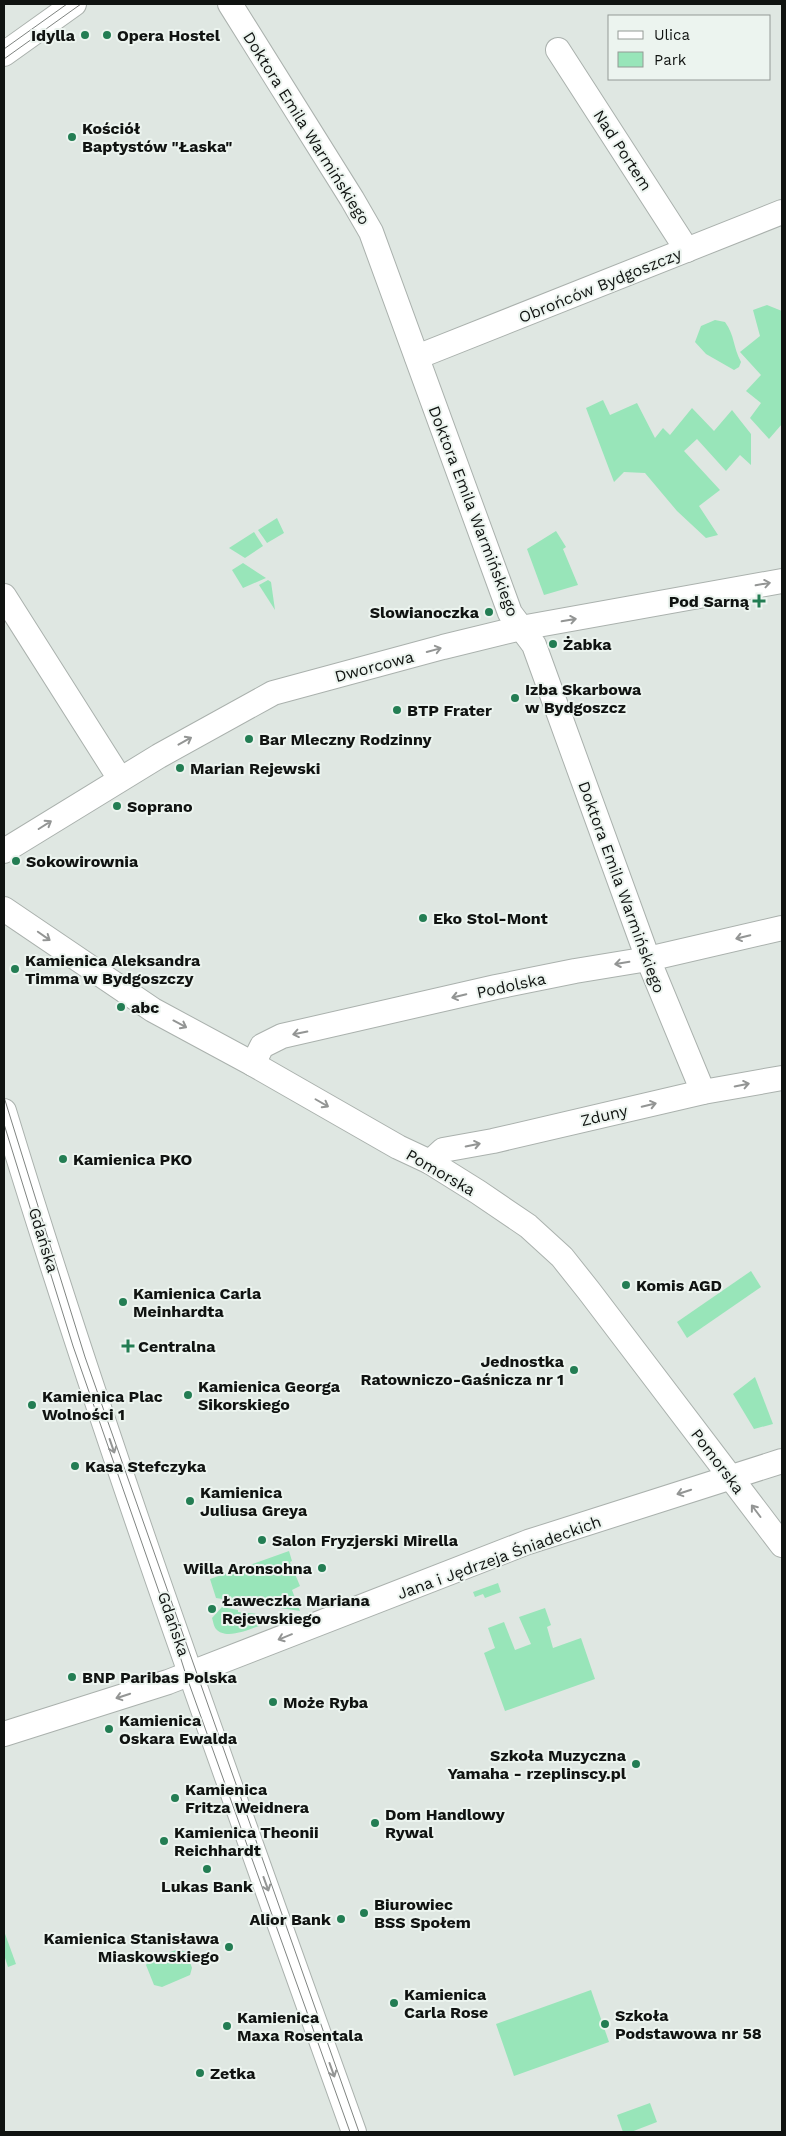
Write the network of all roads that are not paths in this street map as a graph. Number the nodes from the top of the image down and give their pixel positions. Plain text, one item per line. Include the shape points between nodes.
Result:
1 (74, 4) edge
2 (230, 4) edge
3 (558, 50) dead end
4 (4, 54) edge
5 (782, 212) edge
6 (687, 250) junction
7 (417, 357) junction
8 (782, 581) edge
9 (4, 596) edge
10 (521, 628) junction
11 (120, 778) junction
12 (4, 851) edge
13 (4, 909) edge
14 (782, 928) edge
15 (648, 959) junction
16 (253, 1064) junction
17 (782, 1078) edge
18 (703, 1092) junction
19 (4, 1111) edge
20 (430, 1162) junction
21 (782, 1461) edge
22 (730, 1477) junction
23 (782, 1545) edge
24 (191, 1674) junction
25 (4, 1734) edge
26 (354, 2132) edge

1 - 4 street
2 - 7 street, Doktora Emila Warmińskiego via 370,232
3 - 6 street, Nad Portem
5 - 6 street, Obrońców Bydgoszczy
6 - 7 street, Obrońców Bydgoszczy
7 - 10 street, Doktora Emila Warmińskiego via 510,614
10 -> 8 street, Dworcowa
9 - 11 street
11 -> 10 street, Dworcowa via 274,693
10 - 15 street, Doktora Emila Warmińskiego via 534,645
12 -> 11 street, Dworcowa
13 -> 16 street, Pomorska via 153,1010
14 -> 15 street, Podolska
15 -> 16 street, Podolska via 570,972 282,1036 262,1046
15 - 18 street, Doktora Emila Warmińskiego
16 -> 20 street, Pomorska
18 -> 17 street, Zduny
20 -> 18 street, Zduny via 443,1150
19 -> 24 street, Gdańska via 73,1333
20 - 22 street, Pomorska via 528,1226 562,1257
21 - 22 street, Jana i Jędrzeja Śniadeckich
23 -> 22 street, Pomorska
22 -> 24 street, Jana i Jędrzeja Śniadeckich via 528,1542
24 -> 25 street, Jana i Jędrzeja Śniadeckich
24 -> 26 street, Gdańska

